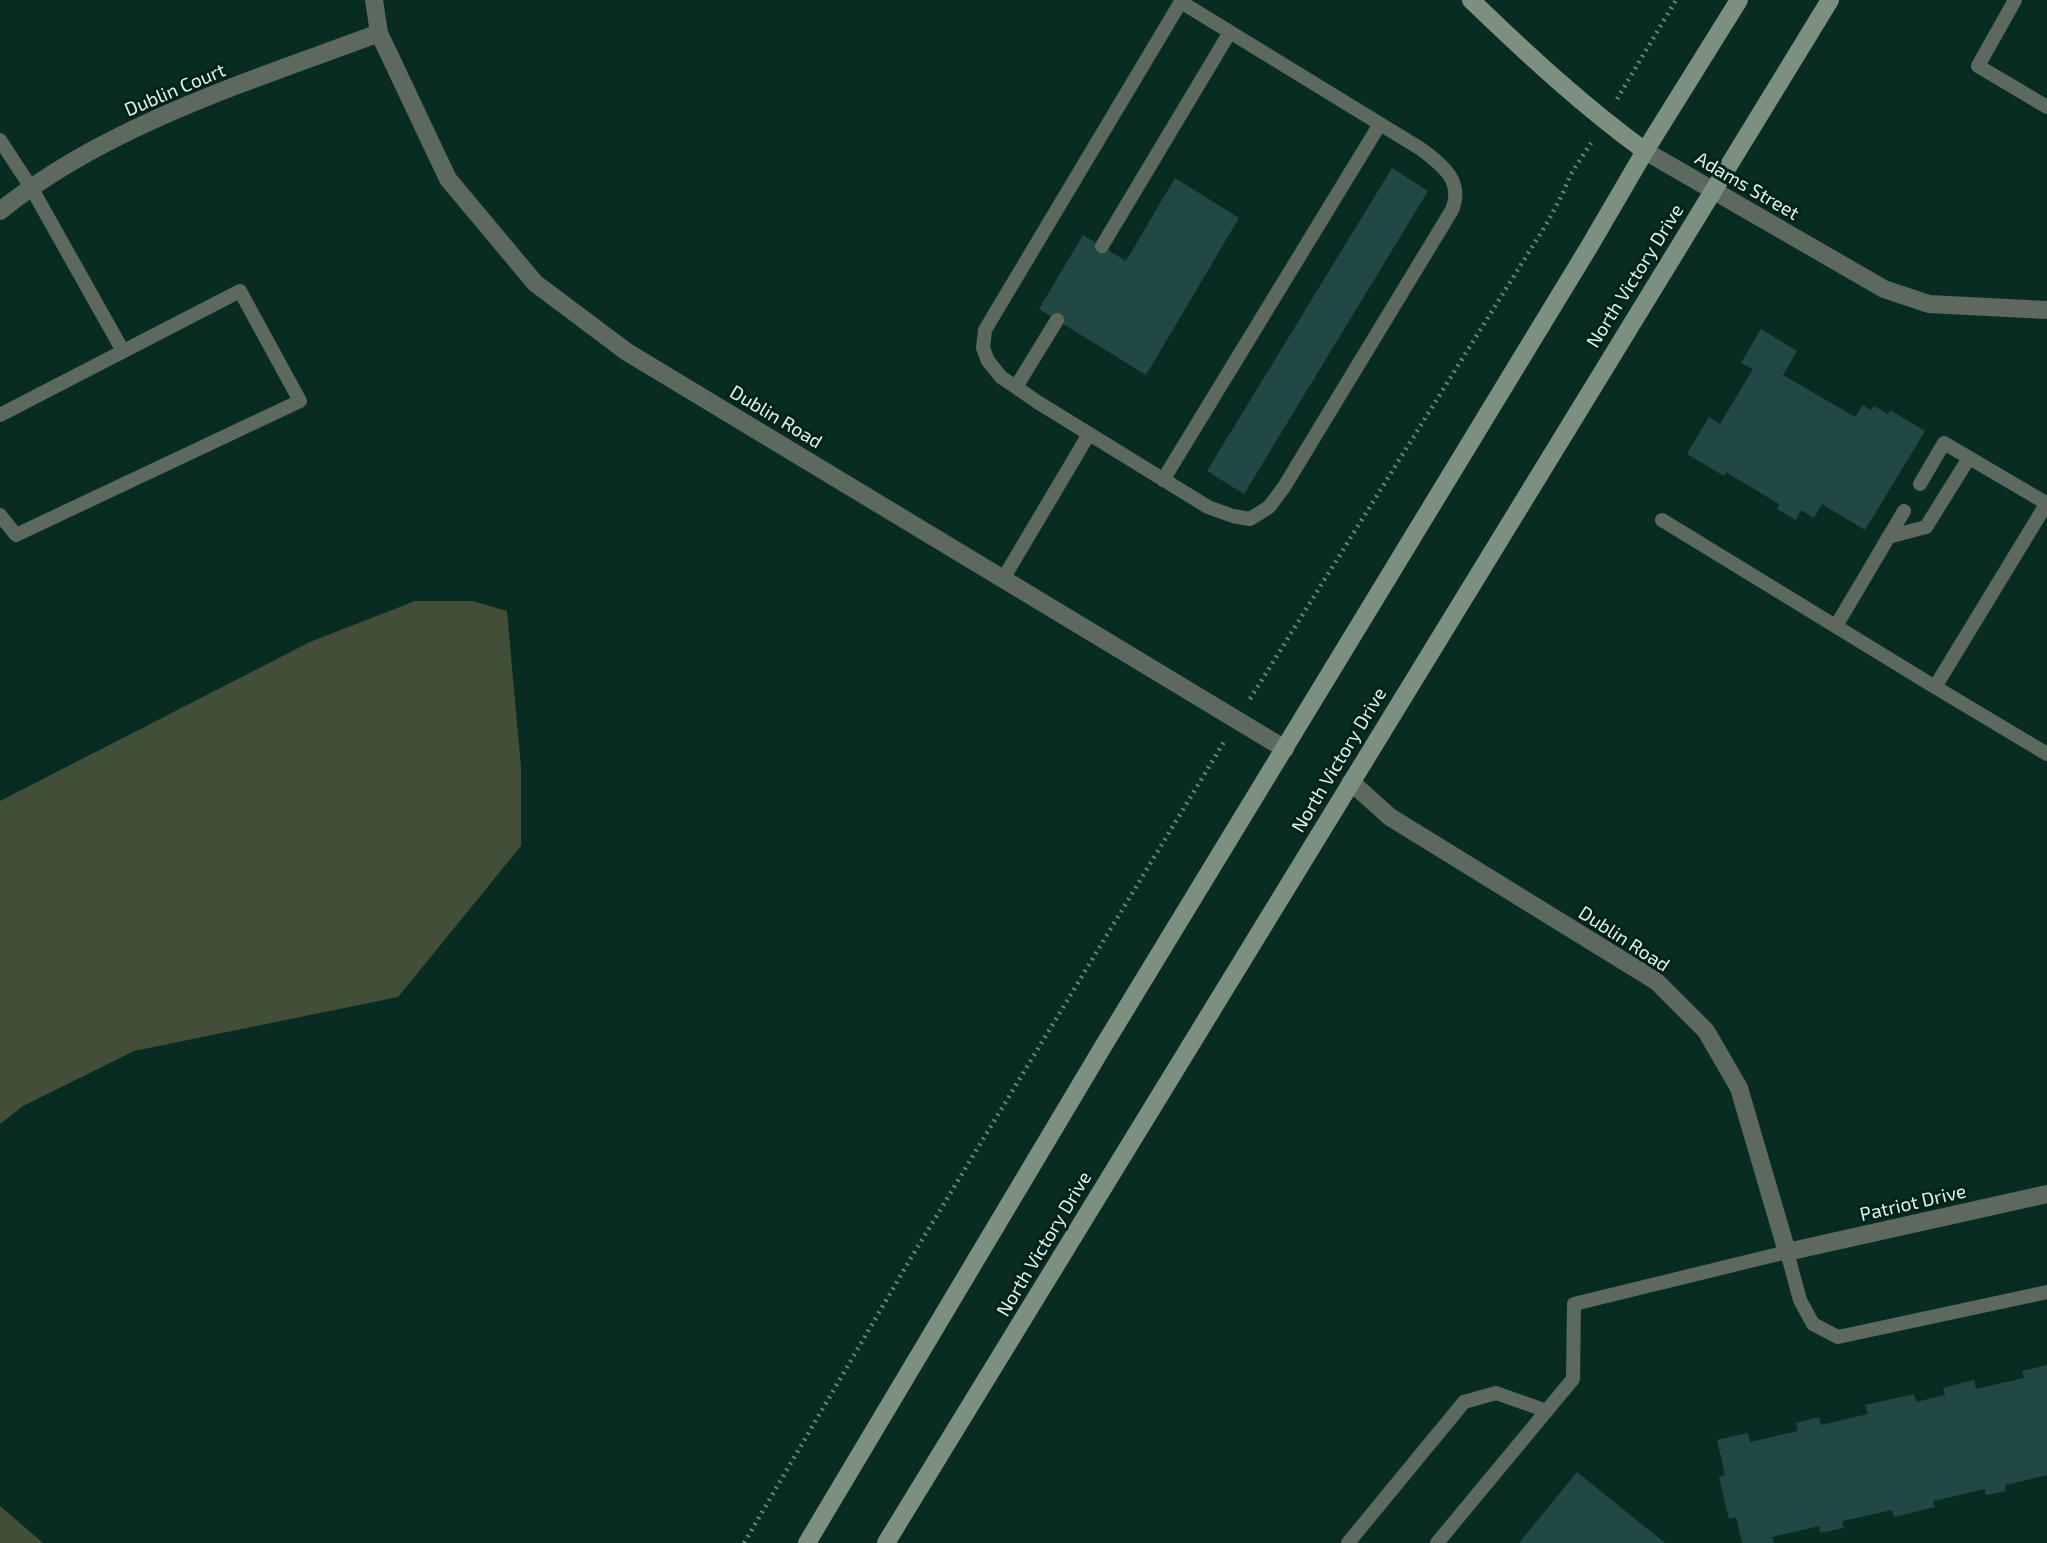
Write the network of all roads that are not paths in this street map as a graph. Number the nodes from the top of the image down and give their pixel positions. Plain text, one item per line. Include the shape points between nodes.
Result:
1 (374, 0) edge
2 (1471, 0) edge
3 (1739, 0) edge
4 (1829, 0) edge
5 (2015, 0) edge
6 (1181, 1) edge
7 (1230, 32) junction
8 (379, 33) junction
9 (2047, 107) edge
10 (1380, 124) junction
11 (0, 140) edge
12 (1645, 151) junction
13 (32, 188) junction
14 (1713, 191) junction
15 (0, 211) edge
16 (1102, 246) dead end
17 (2047, 310) edge
18 (1058, 320) dead end
19 (123, 351) junction
20 (1016, 387) junction
21 (0, 415) edge
22 (1089, 434) junction
23 (1969, 458) junction
24 (1163, 480) junction
25 (1920, 484) dead end
26 (2047, 503) edge
27 (1904, 510) dead end
28 (0, 515) edge
29 (1662, 520) dead end
30 (1888, 537) junction
31 (1003, 579) junction
32 (1836, 626) junction
33 (1935, 687) junction
34 (1284, 749) junction
35 (2047, 754) edge
36 (1351, 782) junction
37 (2047, 1194) edge
38 (1787, 1252) junction
39 (2047, 1292) edge
40 (1547, 1411) junction
41 (807, 1543) edge
42 (886, 1543) edge
43 (1348, 1543) edge
44 (1437, 1543) edge

1 - 8 street, Dublin Road
2 - 12 main road, Adams Street via 1604,121
3 - 12 main road
4 - 14 main road, North Victory Drive
5 - 9 lane via 1978,66
6 - 7 lane
6 - 20 lane via 985,330 983,348 988,361
7 - 10 lane
7 - 16 lane
8 - 13 street, Dublin Court via 152,119
8 - 31 street, Dublin Road via 448,179 535,283 627,352
10 - 24 lane
10 - 24 lane via 1443,166 1457,200 1284,487 1269,507 1250,519 1208,507
11 - 13 lane
12 - 14 street, Adams Street
12 - 34 main road
13 - 15 street, Dublin Court
13 - 19 lane
14 - 17 street, Adams Street via 1884,289 1929,304
14 - 36 main road, North Victory Drive
18 - 20 lane
19 - 21 lane
19 - 28 lane via 240,290 300,401 16,535
20 - 22 lane
22 - 24 lane
22 - 31 lane
23 - 25 lane via 1944,443
23 - 26 lane
23 - 30 lane via 1926,527
26 - 33 lane
27 - 30 lane
29 - 32 lane
30 - 32 lane
31 - 34 street, Dublin Road
32 - 33 lane
33 - 35 lane
34 - 41 main road
36 - 38 street, Dublin Road via 1390,817 1656,981 1706,1031 1739,1088
36 - 42 main road, North Victory Drive
37 - 38 street, Patriot Drive
38 - 39 lane via 1800,1300 1813,1324 1838,1337
38 - 40 lane via 1574,1304 1573,1379
40 - 43 lane via 1496,1393 1464,1402
40 - 44 lane

